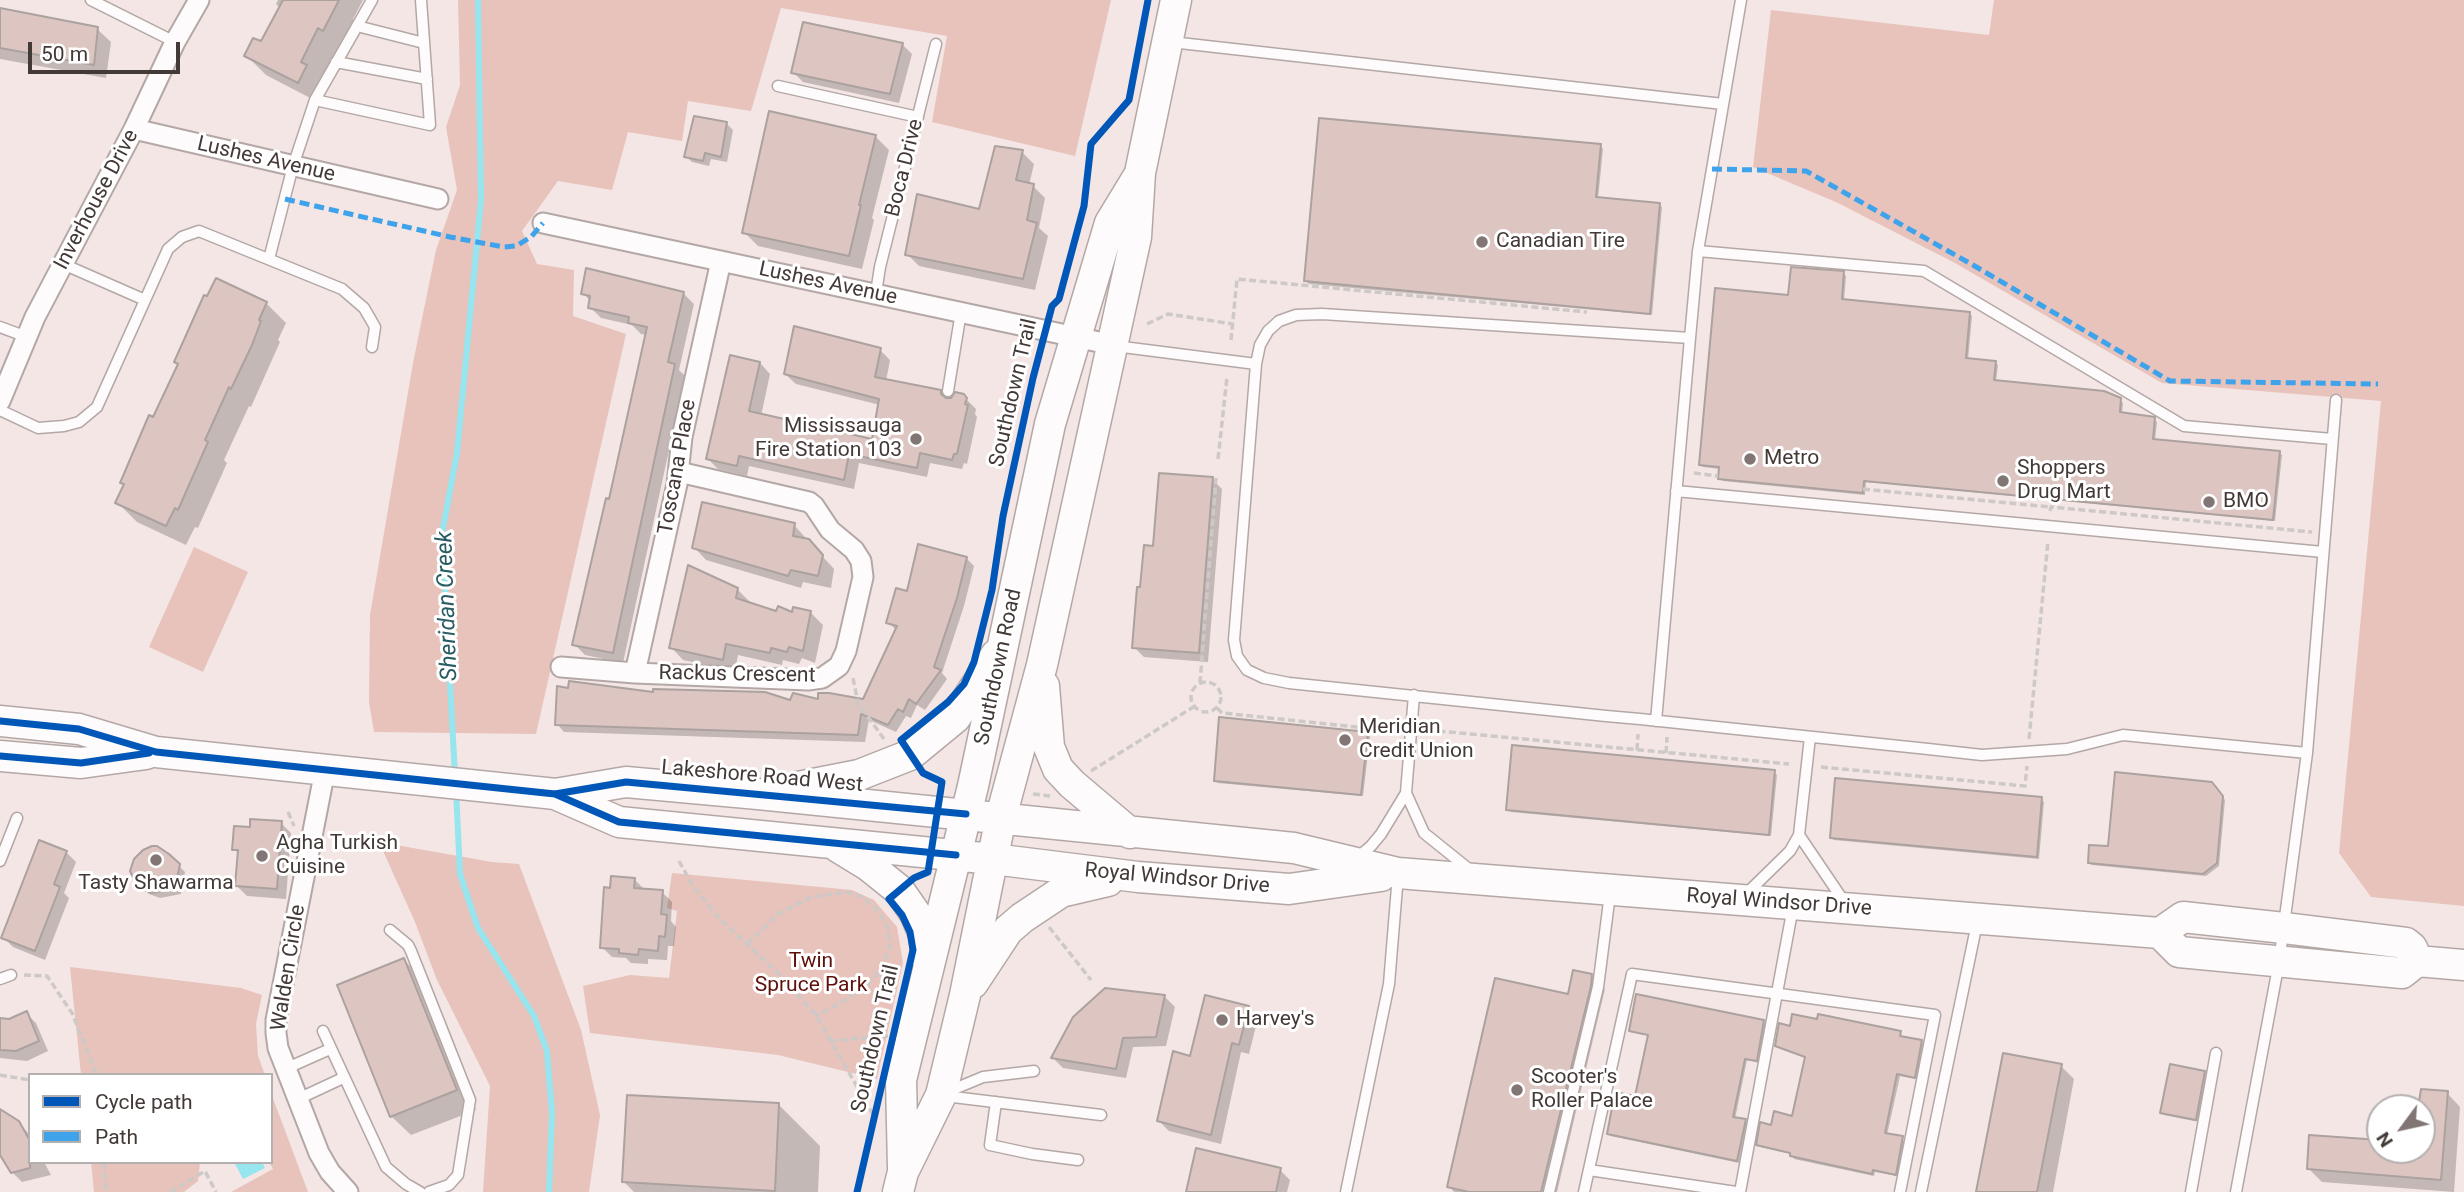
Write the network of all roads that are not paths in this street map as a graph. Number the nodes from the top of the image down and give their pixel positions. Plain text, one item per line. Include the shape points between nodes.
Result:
1 (91, 0) edge
2 (198, 0) edge
3 (372, 0) edge
4 (421, 0) edge
5 (1176, 0) edge
6 (1741, 0) edge
7 (357, 26) junction
8 (1168, 41) junction
9 (175, 42) junction
10 (424, 43) junction
11 (936, 44) dead end
12 (336, 62) junction
13 (427, 79) junction
14 (778, 86) dead end
15 (315, 100) junction
16 (1723, 104) junction
17 (918, 117) junction
18 (134, 129) junction
19 (293, 166) junction
20 (1140, 173) junction
21 (438, 200) dead end
22 (543, 223) dead end
23 (1698, 251) junction
24 (269, 259) junction
25 (721, 261) junction
26 (63, 264) junction
27 (876, 293) junction
28 (145, 300) junction
29 (961, 312) junction
30 (0, 327) edge
31 (27, 337) junction
32 (1076, 337) junction
33 (1690, 338) junction
34 (1113, 345) junction
35 (372, 347) dead end
36 (1256, 364) junction
37 (948, 391) dead end
38 (2336, 400) dead end
39 (0, 401) edge
40 (0, 410) edge
41 (2332, 439) junction
42 (679, 472) junction
43 (1676, 491) junction
44 (2323, 552) junction
45 (1005, 640) junction
46 (1042, 665) junction
47 (561, 667) dead end
48 (635, 673) junction
49 (1414, 695) junction
50 (0, 720) edge
51 (1656, 721) junction
52 (1810, 737) junction
53 (156, 752) junction
54 (2307, 753) junction
55 (0, 756) edge
56 (325, 770) junction
57 (1406, 793) junction
58 (555, 794) junction
59 (758, 794) junction
60 (967, 814) junction
61 (1001, 817) junction
62 (17, 818) dead end
63 (1130, 833) junction
64 (1799, 835) junction
65 (831, 843) junction
66 (956, 855) junction
67 (993, 859) junction
68 (0, 861) edge
69 (1352, 862) junction
70 (1398, 873) junction
71 (1138, 877) junction
72 (1485, 880) junction
73 (1610, 890) junction
74 (1740, 900) junction
75 (1794, 904) junction
76 (1850, 909) junction
77 (1978, 919) junction
78 (2284, 928) junction
79 (390, 930) dead end
80 (2160, 933) junction
81 (2417, 961) junction
82 (2279, 962) junction
83 (2464, 965) edge
84 (926, 974) junction
85 (11, 975) road end
86 (0, 979) edge
87 (1778, 994) junction
88 (965, 995) junction
89 (323, 1031) dead end
90 (330, 1049) junction
91 (2216, 1053) dead end
92 (285, 1069) junction
93 (1034, 1071) dead end
94 (343, 1078) junction
95 (941, 1095) junction
96 (298, 1099) junction
97 (996, 1102) junction
98 (1101, 1115) dead end
99 (1077, 1160) dead end
100 (1589, 1170) junction
101 (901, 1182) edge
102 (348, 1192) edge
103 (421, 1192) edge
104 (429, 1192) edge
105 (1346, 1192) edge
106 (1549, 1192) edge
107 (1584, 1192) edge
108 (1738, 1192) edge
109 (1900, 1192) edge
110 (1921, 1192) edge
111 (2192, 1192) edge
112 (2236, 1192) edge

1 - 9 lane
2 - 9 street, Inverhouse Drive
3 - 7 lane
4 - 10 lane
5 - 8 main road, Southdown Road
6 - 16 lane
7 - 10 lane
7 - 12 lane
8 - 16 lane
8 - 20 main road, Southdown Road
9 - 18 street, Inverhouse Drive
10 - 13 lane
11 - 17 lane, Boca Drive
12 - 13 lane
12 - 15 lane
13 - 15 lane via 430,125
14 - 17 lane
15 - 19 lane
16 - 23 lane
17 - 27 lane, Boca Drive
18 - 19 street, Lushes Avenue
18 - 26 street, Inverhouse Drive
19 - 21 street, Lushes Avenue
19 - 24 lane
20 - 32 main road, Southdown Road via 1110,223
20 - 34 main road, Southdown Road via 1136,237
22 - 25 street, Lushes Avenue
23 - 33 lane
23 - 41 lane via 1924,271 2184,426
24 - 28 lane via 199,231 167,248
24 - 35 lane via 342,289 364,308 375,327
25 - 27 street, Lushes Avenue
25 - 42 street, Toscana Place via 682,437
26 - 28 lane
26 - 31 street, Inverhouse Drive
27 - 29 street, Lushes Avenue
28 - 40 lane via 97,407 79,422 38,428
29 - 32 street, Lushes Avenue
29 - 37 lane
30 - 31 lane
31 - 39 street, Inverhouse Drive
32 - 34 street, Lushes Avenue
32 - 45 main road, Southdown Road via 1050,424
33 - 36 lane via 1297,315 1268,331
33 - 43 lane
34 - 36 lane
34 - 46 main road, Southdown Road
36 - 49 lane via 1234,640 1237,656 1247,670 1264,678
38 - 41 lane
41 - 44 lane
42 - 48 street, Toscana Place
42 - 48 street, Rackus Crescent via 809,502 830,530 854,550 863,577 843,660 822,678
43 - 44 lane
43 - 51 lane
44 - 54 lane
45 - 59 main road via 954,718 910,755 859,775
45 - 60 main road, Southdown Road
46 - 61 main road, Southdown Road
46 - 63 main road via 1049,747 1058,769
47 - 48 street, Rackus Crescent
49 - 51 lane
49 - 57 lane
50 - 53 main road, Lakeshore Road West via 79,729
51 - 52 lane
52 - 54 lane via 1982,755 2067,750 2123,735
52 - 64 lane
53 - 55 main road, Lakeshore Road West via 81,763
53 - 56 main road, Lakeshore Road West
54 - 78 lane
56 - 58 main road, Lakeshore Road West
56 - 92 street, Walden Circle via 276,1020 276,1041
57 - 69 lane via 1371,846
57 - 72 lane via 1424,833
58 - 59 main road, Lakeshore Road West via 626,782
58 - 65 main road, Lakeshore Road West via 619,822
59 - 60 main road, Lakeshore Road West
60 - 61 main road, Lakeshore Road West
60 - 66 main road, Southdown Road
61 - 63 main road, Royal Windsor Drive
61 - 67 main road, Southdown Road
62 - 68 lane
63 - 69 main road, Royal Windsor Drive via 1294,848
64 - 74 lane
64 - 76 lane
65 - 66 main road, Lakeshore Road West
65 - 84 main road via 899,890 925,937
66 - 67 main road, Royal Windsor Drive
66 - 84 main road, Southdown Road
67 - 71 main road, Royal Windsor Drive
67 - 88 main road, Southdown Road
69 - 70 main road, Royal Windsor Drive
70 - 71 main road, Royal Windsor Drive via 1289,889
70 - 72 main road, Royal Windsor Drive
70 - 105 lane via 1389,984
71 - 88 main road via 1061,892 1022,918 1008,930
72 - 73 main road, Royal Windsor Drive
73 - 74 main road, Royal Windsor Drive
73 - 106 lane via 1598,987
74 - 75 main road, Royal Windsor Drive
75 - 76 main road, Royal Windsor Drive
75 - 87 lane
76 - 77 main road, Royal Windsor Drive
77 - 80 main road, Royal Windsor Drive
77 - 110 lane
78 - 80 main road via 2183,917
78 - 81 main road via 2406,943
78 - 82 lane
79 - 104 lane via 411,951 470,1100 458,1175 449,1185
80 - 82 main road via 2179,952
81 - 82 main road via 2402,973
81 - 83 main road
82 - 112 lane
84 - 101 main road, Southdown Road via 901,1080
85 - 86 lane
87 - 100 lane via 1632,974
87 - 108 lane
87 - 109 lane via 1935,1015
88 - 95 main road, Southdown Road
89 - 90 lane
90 - 92 lane
90 - 94 lane
91 - 111 lane
92 - 96 street, Walden Circle
93 - 95 lane via 983,1077
94 - 96 lane
94 - 103 lane via 386,1167
95 - 97 lane
95 - 101 main road, Southdown Road
96 - 102 street, Walden Circle via 322,1159
97 - 98 lane
97 - 99 lane via 990,1145
100 - 107 lane
100 - 108 lane

